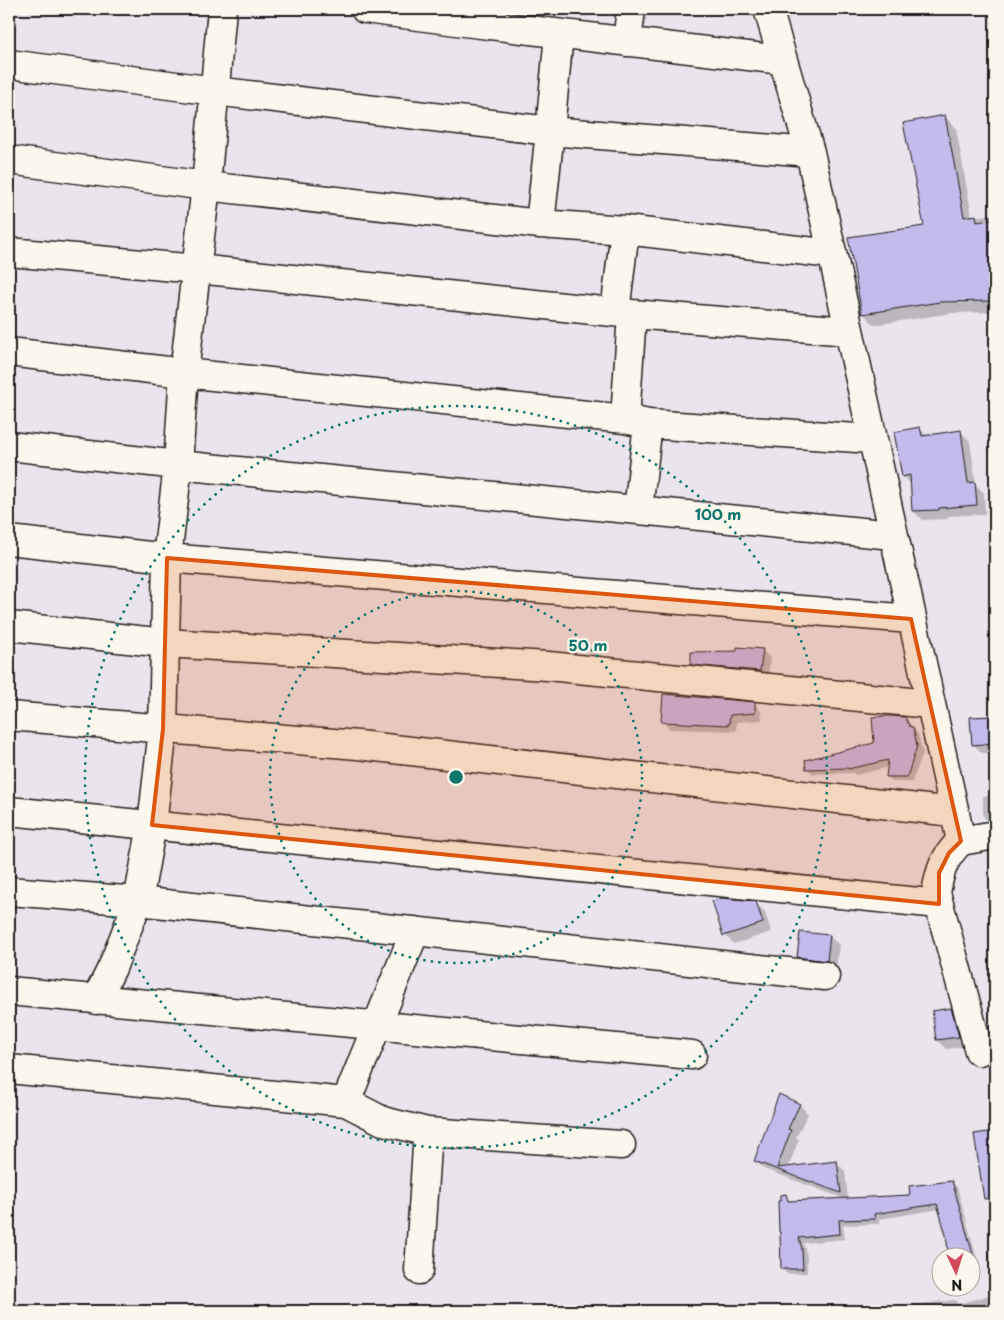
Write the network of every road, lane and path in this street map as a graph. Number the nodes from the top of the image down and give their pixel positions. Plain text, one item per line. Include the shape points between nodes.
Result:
1 (222, 9) edge
2 (631, 9) edge
3 (768, 9) edge
4 (379, 10) edge
5 (464, 15) edge
6 (551, 25) edge
7 (627, 42) junction
8 (782, 60) junction
9 (9, 64) edge
10 (215, 91) junction
11 (550, 131) junction
12 (810, 152) junction
13 (9, 160) edge
14 (206, 186) junction
15 (540, 224) junction
16 (625, 230) junction
17 (9, 252) edge
18 (832, 254) junction
19 (197, 269) junction
20 (623, 313) junction
21 (849, 331) junction
22 (9, 352) edge
23 (184, 374) junction
24 (637, 421) junction
25 (872, 439) junction
26 (9, 446) edge
27 (178, 465) junction
28 (638, 510) junction
29 (893, 535) junction
30 (9, 540) edge
31 (167, 558) junction
32 (911, 619) junction
33 (9, 626) edge
34 (165, 643) junction
35 (930, 704) junction
36 (9, 716) edge
37 (163, 729) junction
38 (9, 811) edge
39 (953, 812) junction
40 (152, 825) junction
41 (995, 835) edge
42 (961, 842) junction
43 (9, 891) edge
44 (138, 901) junction
45 (939, 904) junction
46 (415, 931) junction
47 (825, 976) dead end
48 (9, 991) edge
49 (96, 1000) junction
50 (377, 1026) junction
51 (979, 1051) dead end
52 (692, 1055) dead end
53 (9, 1068) edge
54 (346, 1102) junction
55 (428, 1132) junction
56 (621, 1146) dead end
57 (419, 1270) dead end

1 - 10 street
2 - 7 street
3 - 8 street
4 - 5 street
5 - 6 street
6 - 7 street
6 - 11 street
7 - 8 street
8 - 12 street
9 - 10 street
10 - 11 street
10 - 14 street
11 - 12 street
11 - 15 street
12 - 18 street
13 - 14 street
14 - 15 street
14 - 19 street
15 - 16 street
16 - 18 street
16 - 20 street
17 - 19 street
18 - 21 street
19 - 20 street
19 - 23 street
20 - 21 street
20 - 24 street
21 - 25 street
22 - 23 street
23 - 24 street
23 - 27 street
24 - 25 street
24 - 28 street
25 - 29 street
26 - 27 street
27 - 28 street
27 - 31 street
28 - 29 street
29 - 32 street
30 - 31 street
31 - 32 street
31 - 34 street
32 - 35 street
33 - 34 street
34 - 35 street via 548,666
34 - 37 street
35 - 39 street
36 - 37 street
37 - 39 street via 358,745
37 - 40 street
38 - 40 street
39 - 42 street
40 - 44 street
40 - 45 street
41 - 42 street
42 - 45 street via 949,852 939,873 936,893
43 - 44 street
44 - 46 street
44 - 49 street
45 - 51 street
46 - 47 street
46 - 50 street
48 - 49 street
49 - 50 street
50 - 52 street
50 - 54 street
53 - 54 street
54 - 55 street via 383,1121
55 - 56 street
55 - 57 street

